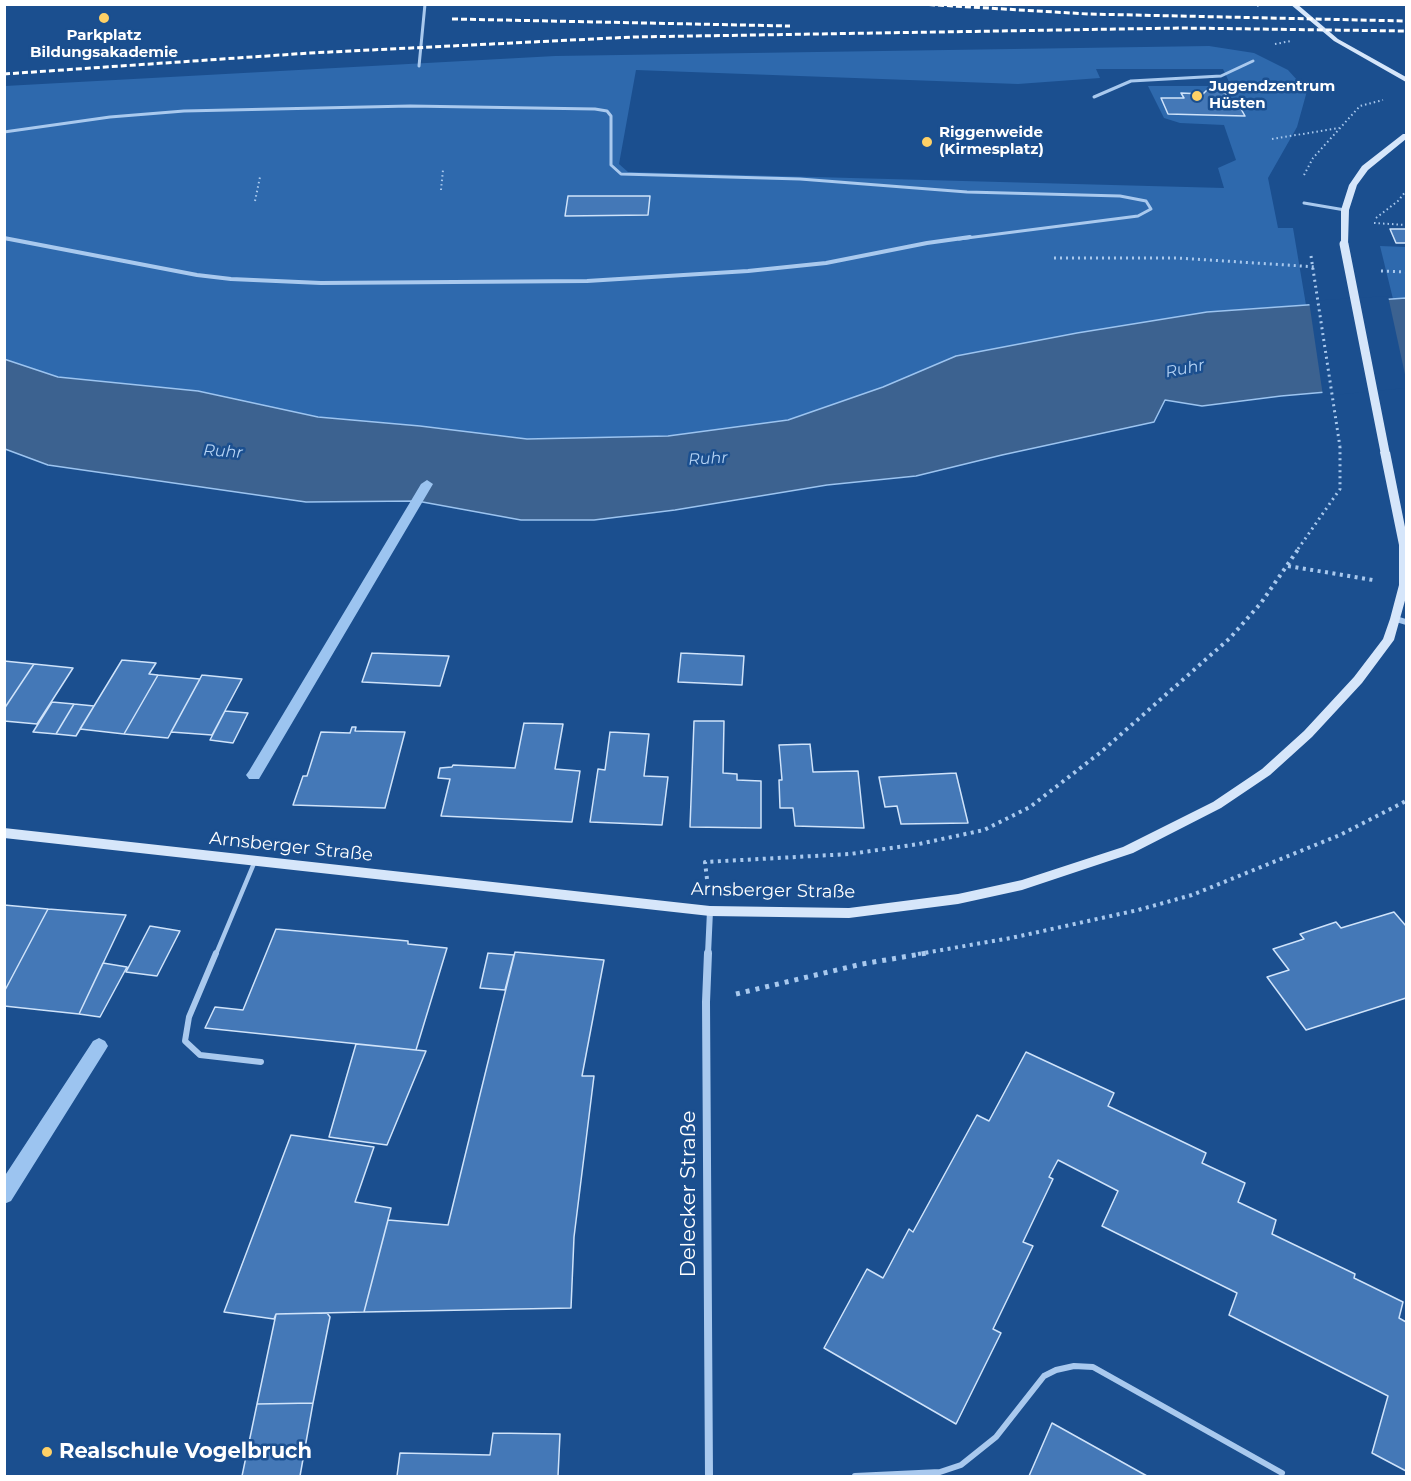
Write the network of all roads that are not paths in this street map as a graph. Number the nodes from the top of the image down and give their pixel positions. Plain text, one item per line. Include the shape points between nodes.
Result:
1 (425, 4) edge
2 (1293, 4) edge
3 (1253, 61) dead end
4 (419, 66) dead end
5 (1407, 80) edge
6 (1094, 98) dead end
7 (4, 132) edge
8 (1407, 136) edge
9 (1304, 203) road end
10 (1345, 210) junction
11 (4, 238) edge
12 (1401, 621) edge
13 (4, 833) edge
14 (255, 861) junction
15 (710, 911) junction
16 (261, 1062) dead end
17 (1282, 1473) dead end
18 (709, 1476) edge
19 (855, 1476) edge

1 - 4 lane
2 - 5 street via 1336,40
3 - 6 lane via 1221,76 1131,81
7 - 11 lane via 184,111 410,106 595,109 611,116 611,165 621,174 1120,196 1146,201 1150,211 1138,216 927,243 826,263 587,281 321,283 231,279
8 - 10 street, Arnsberger Straße via 1365,168 1353,185
9 - 10 lane
10 - 12 street, Arnsberger Straße, bridge via 1344,244 1404,545
12 - 15 street, Arnsberger Straße via 1358,680 1266,772 1217,805 1128,850 1022,885 938,902 849,913
13 - 14 street, Arnsberger Straße
14 - 15 street, Arnsberger Straße
14 - 16 lane via 189,1017 185,1041 200,1055
15 - 18 street, Delecker Straße via 706,1002
17 - 19 lane via 1094,1367 1074,1366 1044,1376 996,1437 961,1465 940,1472

